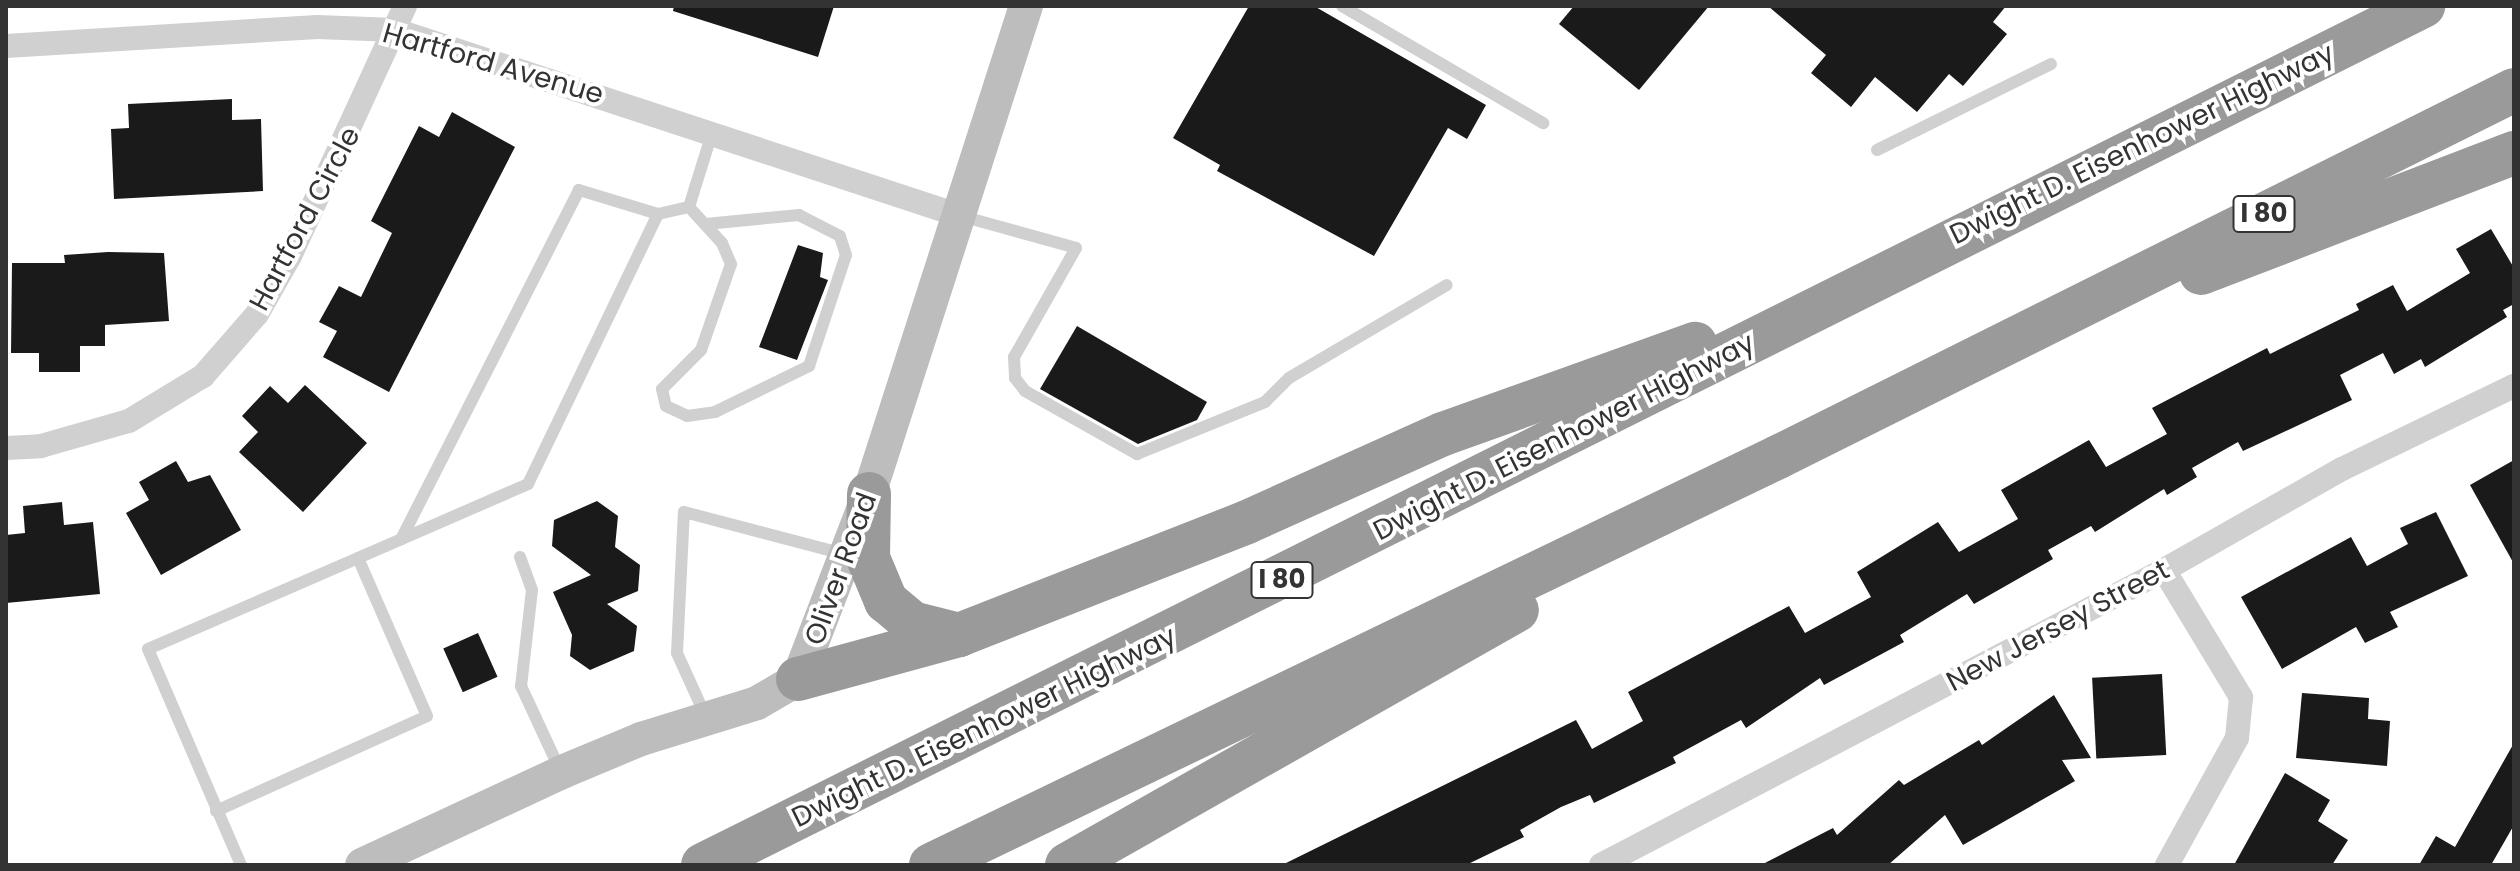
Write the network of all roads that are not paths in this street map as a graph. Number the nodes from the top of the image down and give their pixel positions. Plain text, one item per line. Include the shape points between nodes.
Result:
1 (405, 6) edge
2 (1026, 6) edge
3 (1342, 6) edge
4 (2382, 6) edge
5 (2423, 6) edge
6 (395, 30) junction
7 (2346, 43) junction
8 (6, 46) edge
9 (2051, 64) dead end
10 (2514, 90) edge
11 (1543, 123) dead end
12 (712, 133) junction
13 (1877, 150) dead end
14 (2514, 153) edge
15 (689, 207) junction
16 (658, 214) junction
17 (961, 216) junction
18 (705, 224) junction
19 (1447, 285) dead end
20 (1856, 286) junction
21 (2014, 341) junction
22 (2514, 386) edge
23 (6, 448) edge
24 (1778, 457) junction
25 (869, 494) junction
26 (401, 539) junction
27 (847, 554) junction
28 (520, 557) dead end
29 (358, 558) junction
30 (2164, 570) junction
31 (959, 635) junction
32 (798, 679) junction
33 (708, 720) junction
34 (562, 772) junction
35 (216, 811) junction
36 (241, 865) edge
37 (362, 865) edge
38 (703, 865) edge
39 (931, 865) edge
40 (1067, 865) edge
41 (1601, 865) edge
42 (2167, 865) edge

1 - 6 street, Hartford Circle
2 - 17 street, Oliver Road
3 - 11 lane
4 - 7 highway
5 - 7 highway, Dwight D. Eisenhower Highway / I 80
6 - 8 street, Hartford Avenue via 317,27
6 - 12 street, Hartford Avenue
6 - 23 street, Hartford Circle via 290,256 257,314 203,376 129,421 41,446
7 - 20 highway, Dwight D. Eisenhower Highway / I 80
9 - 13 lane
10 - 21 highway, I 80
12 - 15 lane
12 - 17 street, Hartford Avenue
14 - 21 highway
15 - 16 lane
15 - 18 lane
16 - 26 lane via 528,484
16 - 26 lane via 579,190
17 - 19 lane via 1076,248 1014,357 1015,378 1025,391 1137,454 1265,402 1289,378
17 - 25 street, Oliver Road
18 - 18 lane via 731,264 701,350 662,389 661,399 676,414 715,412 797,376 815,356 846,255 840,236 799,215
20 - 31 highway via 1443,434 1247,522
20 - 38 highway, Dwight D. Eisenhower Highway / I 80 via 1473,485
21 - 24 highway, I 80
22 - 30 street, New Jersey Street via 2342,469
24 - 39 highway, I 80
24 - 40 highway via 1258,762
25 - 27 street, Oliver Road
25 - 31 highway via 868,558 886,601 912,623
26 - 29 lane
27 - 32 street, Oliver Road
27 - 33 lane via 684,512 677,653
28 - 34 lane via 532,590 521,686
29 - 35 lane via 427,716
29 - 35 lane via 148,649
30 - 41 street, New Jersey Street
30 - 42 street via 2241,697 2237,738
31 - 32 highway
32 - 33 street, Oliver Road via 757,703
33 - 34 street, Oliver Road
34 - 37 street, Oliver Road
35 - 36 lane

